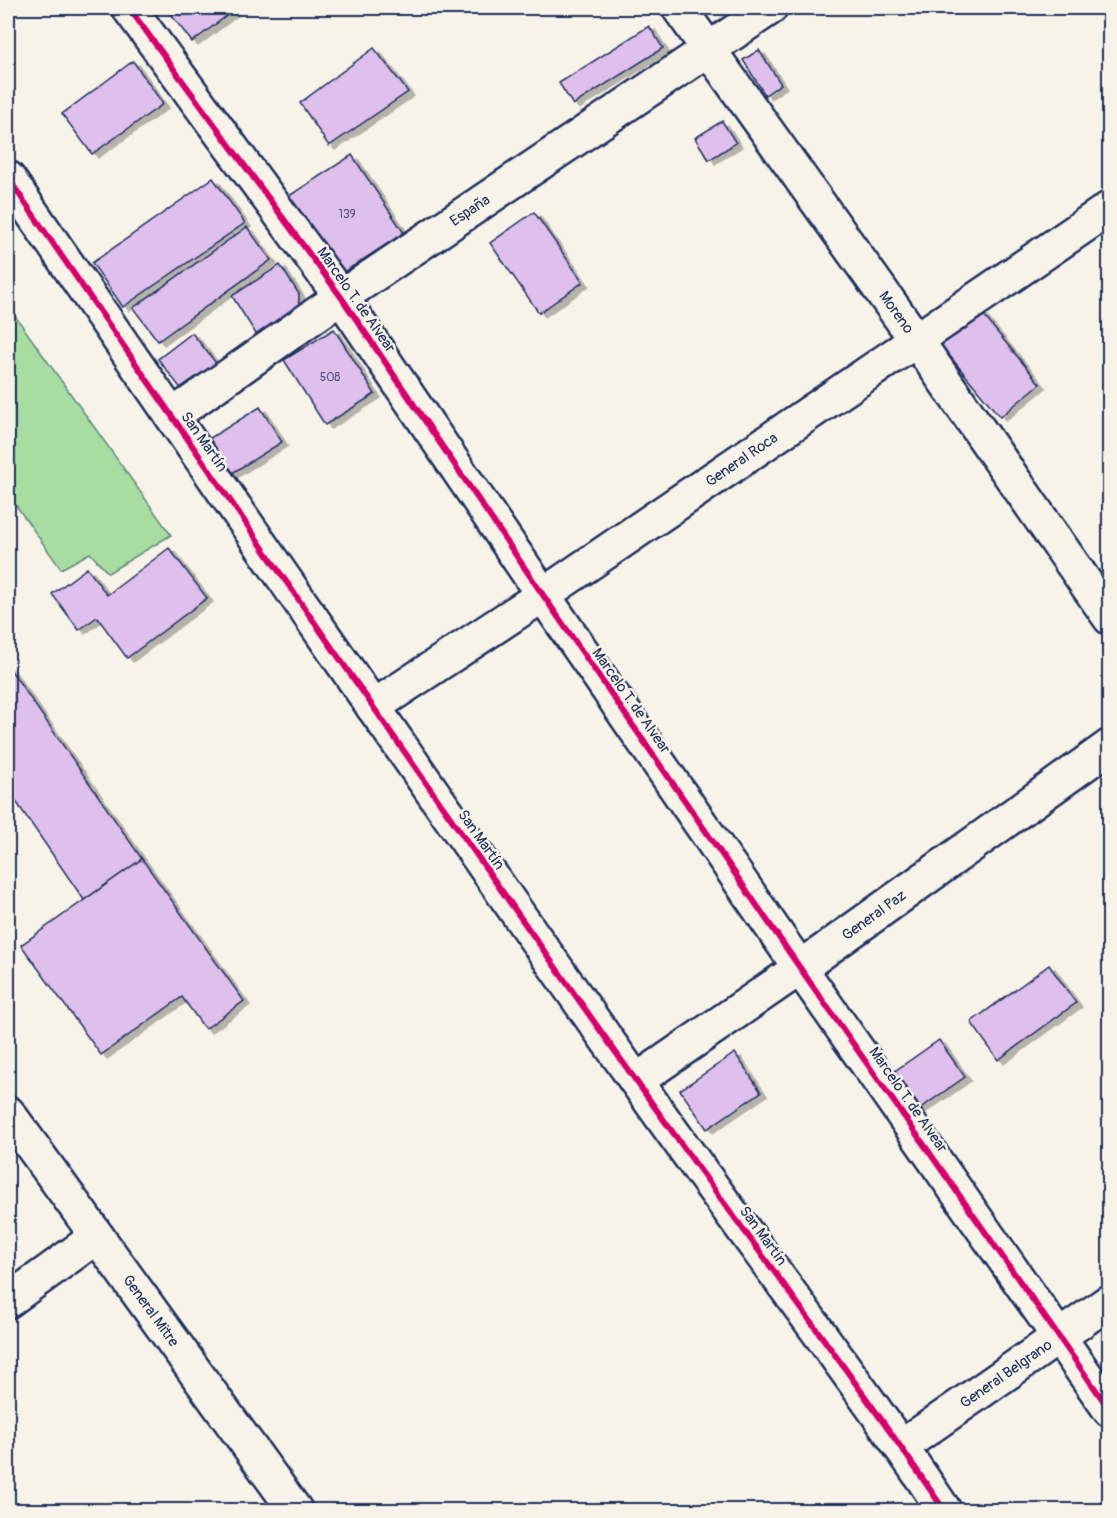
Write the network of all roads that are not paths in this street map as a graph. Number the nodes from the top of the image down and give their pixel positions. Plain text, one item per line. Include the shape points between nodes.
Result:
1 (129, 8) edge
2 (679, 8) edge
3 (770, 8) edge
4 (708, 51) junction
5 (8, 178) edge
6 (1110, 208) edge
7 (341, 297) junction
8 (916, 341) junction
9 (172, 416) junction
10 (543, 595) junction
11 (1110, 618) edge
12 (373, 707) junction
13 (1110, 746) edge
14 (801, 968) junction
15 (636, 1082) junction
16 (8, 1113) edge
17 (96, 1237) junction
18 (8, 1301) edge
19 (1110, 1301) edge
20 (1059, 1337) junction
21 (1110, 1410) edge
22 (901, 1447) junction
23 (295, 1510) edge
24 (944, 1510) edge

1 - 7 street, Marcelo T. de Alvear
2 - 4 street, Moreno
3 - 4 street, España
4 - 7 street, España
4 - 8 street, Moreno
5 - 9 street, San Martín
6 - 8 street, General Roca
7 - 9 street, España
7 - 10 street, Marcelo T. de Alvear
8 - 10 street, General Roca
8 - 11 street, Moreno
9 - 12 street, San Martín
10 - 12 street, General Roca
10 - 14 street, Marcelo T. de Alvear
12 - 15 street, San Martín
13 - 14 street, General Paz
14 - 15 street, General Paz
14 - 20 street, Marcelo T. de Alvear
15 - 22 street, San Martín
16 - 17 street, General Mitre
17 - 18 street
17 - 23 street, General Mitre
19 - 20 street, General Belgrano
20 - 21 street, Marcelo T. de Alvear
20 - 22 street, General Belgrano
22 - 24 street, San Martín

